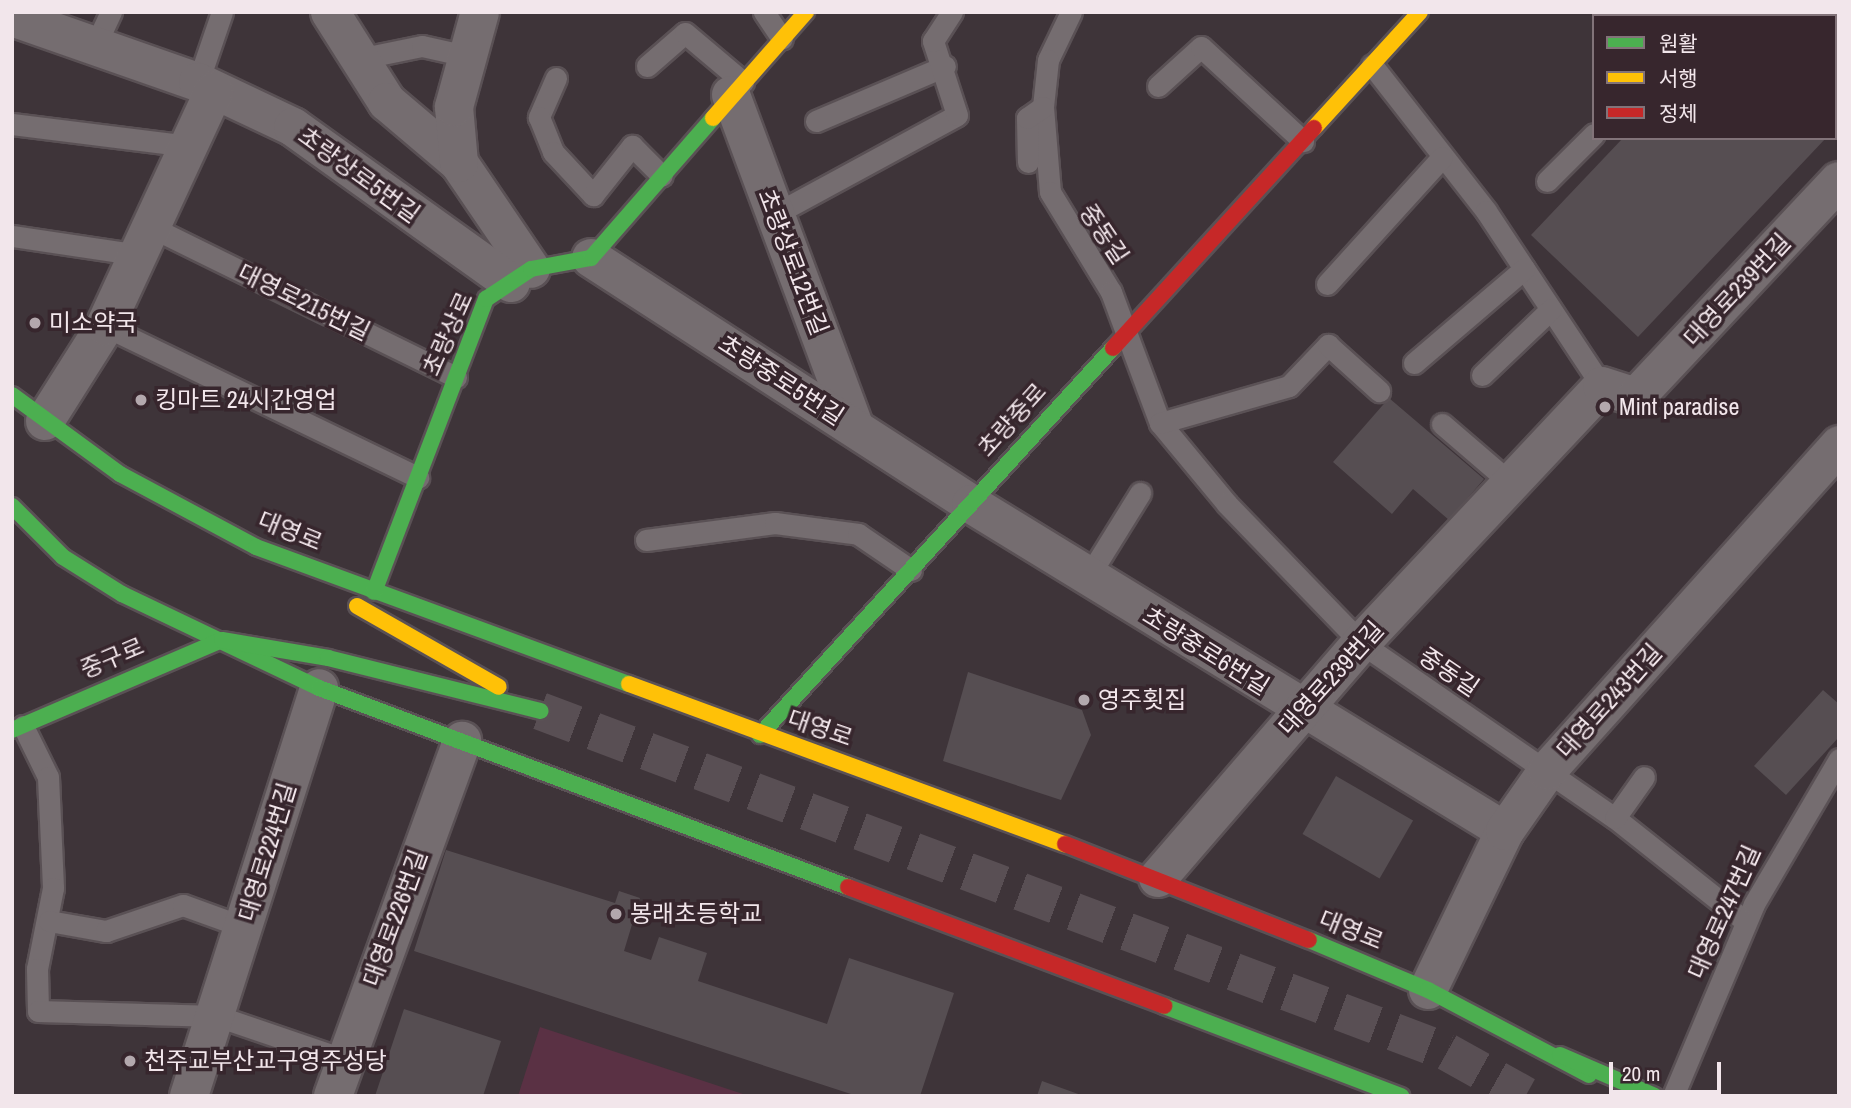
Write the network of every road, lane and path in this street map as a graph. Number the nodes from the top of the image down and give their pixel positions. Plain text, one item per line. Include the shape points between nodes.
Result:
1 (111, 12) edge
2 (222, 12) edge
3 (330, 12) edge
4 (480, 12) edge
5 (764, 12) edge
6 (806, 12) edge
7 (952, 12) edge
8 (1071, 12) edge
9 (1420, 12) edge
10 (12, 17) edge
11 (782, 39) junction
12 (95, 46) junction
13 (467, 57) junction
14 (358, 59) junction
15 (1372, 65) junction
16 (646, 66) dead end
17 (945, 66) junction
18 (556, 78) dead end
19 (1158, 86) dead end
20 (206, 87) junction
21 (737, 89) junction
22 (1043, 107) junction
23 (816, 121) dead end
24 (12, 124) edge
25 (1592, 136) edge
26 (1303, 141) junction
27 (189, 146) junction
28 (1442, 157) junction
29 (1028, 162) dead end
30 (459, 163) junction
31 (662, 176) junction
32 (1547, 181) dead end
33 (1839, 181) edge
34 (775, 214) junction
35 (12, 236) edge
36 (145, 241) junction
37 (590, 258) junction
38 (1524, 269) junction
39 (521, 276) junction
40 (1327, 284) dead end
41 (1551, 309) junction
42 (105, 326) junction
43 (1129, 331) junction
44 (1414, 363) dead end
45 (1482, 375) dead end
46 (456, 377) junction
47 (1602, 386) junction
48 (1379, 391) dead end
49 (12, 395) edge
50 (45, 421) junction
51 (1160, 424) junction
52 (1442, 425) dead end
53 (855, 428) junction
54 (1839, 445) edge
55 (418, 477) junction
56 (1513, 485) junction
57 (1140, 493) dead end
58 (971, 504) junction
59 (12, 506) edge
60 (646, 540) dead end
61 (256, 548) junction
62 (911, 570) junction
63 (1088, 577) junction
64 (374, 592) junction
65 (222, 640) junction
66 (1360, 643) junction
67 (319, 688) junction
68 (1302, 710) junction
69 (17, 728) edge
70 (760, 735) junction
71 (462, 741) junction
72 (1839, 759) edge
73 (1547, 771) junction
74 (1644, 777) dead end
75 (1615, 818) junction
76 (1505, 831) junction
77 (1158, 878) junction
78 (49, 921) junction
79 (1746, 922) junction
80 (244, 927) junction
81 (1428, 990) junction
82 (217, 1016) junction
83 (1560, 1055) junction
84 (343, 1059) junction
85 (1361, 1087) edge
86 (189, 1096) edge
87 (333, 1096) edge
88 (1401, 1096) edge
89 (1619, 1096) edge
90 (1655, 1096) edge
91 (1673, 1096) edge

1 - 12 lane
2 - 20 lane
3 - 14 street
4 - 13 street
5 - 11 lane
6 - 11 main road
7 - 17 lane via 933,41
8 - 22 lane, 중동길 via 1048,60
9 - 15 main road, 초량중로
10 - 12 street, 초량상로5번길
11 - 21 main road
12 - 20 street, 초량상로5번길
13 - 14 lane via 422,46
13 - 30 street via 454,107
14 - 30 street via 387,102
15 - 26 main road, 초량중로
15 - 28 lane
16 - 21 lane via 685,33
17 - 23 lane
17 - 34 lane via 957,115
18 - 31 lane via 539,117 553,152 593,195 632,146
19 - 26 lane via 1201,47
20 - 27 street
20 - 39 street, 초량상로5번길 via 293,127
21 - 31 main road
21 - 34 street, 초량상로12번길
22 - 29 lane, 중동길 via 1027,118
22 - 43 lane, 중동길 via 1058,213 1106,282
24 - 27 lane
25 - 32 lane
26 - 43 main road, 초량중로
27 - 36 street
28 - 38 lane
28 - 40 lane
30 - 39 street
31 - 37 main road
33 - 47 street, 대영로239번길 via 1636,397
34 - 53 street, 초량상로12번길
35 - 36 lane, 대영로215번길
36 - 42 street
36 - 46 lane, 대영로215번길
37 - 39 main road, 초량상로
37 - 53 street, 초량중로5번길
38 - 41 lane
38 - 44 lane
39 - 46 main road, 초량상로 via 486,299
41 - 45 lane
41 - 47 lane
42 - 50 street
42 - 55 lane
43 - 51 lane, 중동길
43 - 58 main road, 초량중로
46 - 55 main road, 초량상로
47 - 56 street, 대영로239번길
48 - 51 lane via 1328,345 1289,387
49 - 50 main road, 대영로
50 - 61 main road, 대영로 via 120,474
51 - 66 lane, 중동길 via 1227,504
52 - 56 lane
53 - 58 street, 초량중로5번길
54 - 73 street, 대영로243번길
55 - 64 main road, 초량상로
56 - 66 street, 대영로239번길
57 - 63 lane
58 - 62 main road, 초량중로
58 - 63 street, 초량중로6번길
59 - 65 main road via 75,564
60 - 62 lane via 775,523 858,534
61 - 64 main road, 대영로
61 - 65 main road via 540,711 328,658
62 - 70 main road, 초량중로
63 - 68 street, 초량중로6번길
64 - 70 main road, 대영로
65 - 67 main road
65 - 69 main road, 중구로
66 - 68 street, 대영로239번길
66 - 73 lane, 중동길
67 - 71 main road
67 - 80 street, 대영로224번길
68 - 76 street, 초량중로6번길
68 - 77 street, 대영로239번길
69 - 78 lane, 중구로 via 48,777
70 - 77 main road, 대영로
71 - 84 street, 대영로226번길
71 - 85 main road
72 - 79 lane, 대영로247번길 via 1781,849
73 - 75 lane, 중동길
73 - 76 street, 대영로243번길
74 - 75 lane
75 - 79 lane, 중동길
76 - 81 street, 대영로243번길
77 - 81 main road, 대영로
78 - 80 lane via 106,931 183,905
78 - 82 lane, 중구로 via 37,970 38,1011
79 - 91 lane, 대영로247번길
80 - 82 street, 대영로224번길
81 - 83 main road, 대영로
82 - 84 lane
82 - 86 street, 대영로224번길
83 - 89 main road, 대영로
83 - 90 main road
84 - 87 street, 대영로226번길
85 - 88 main road

